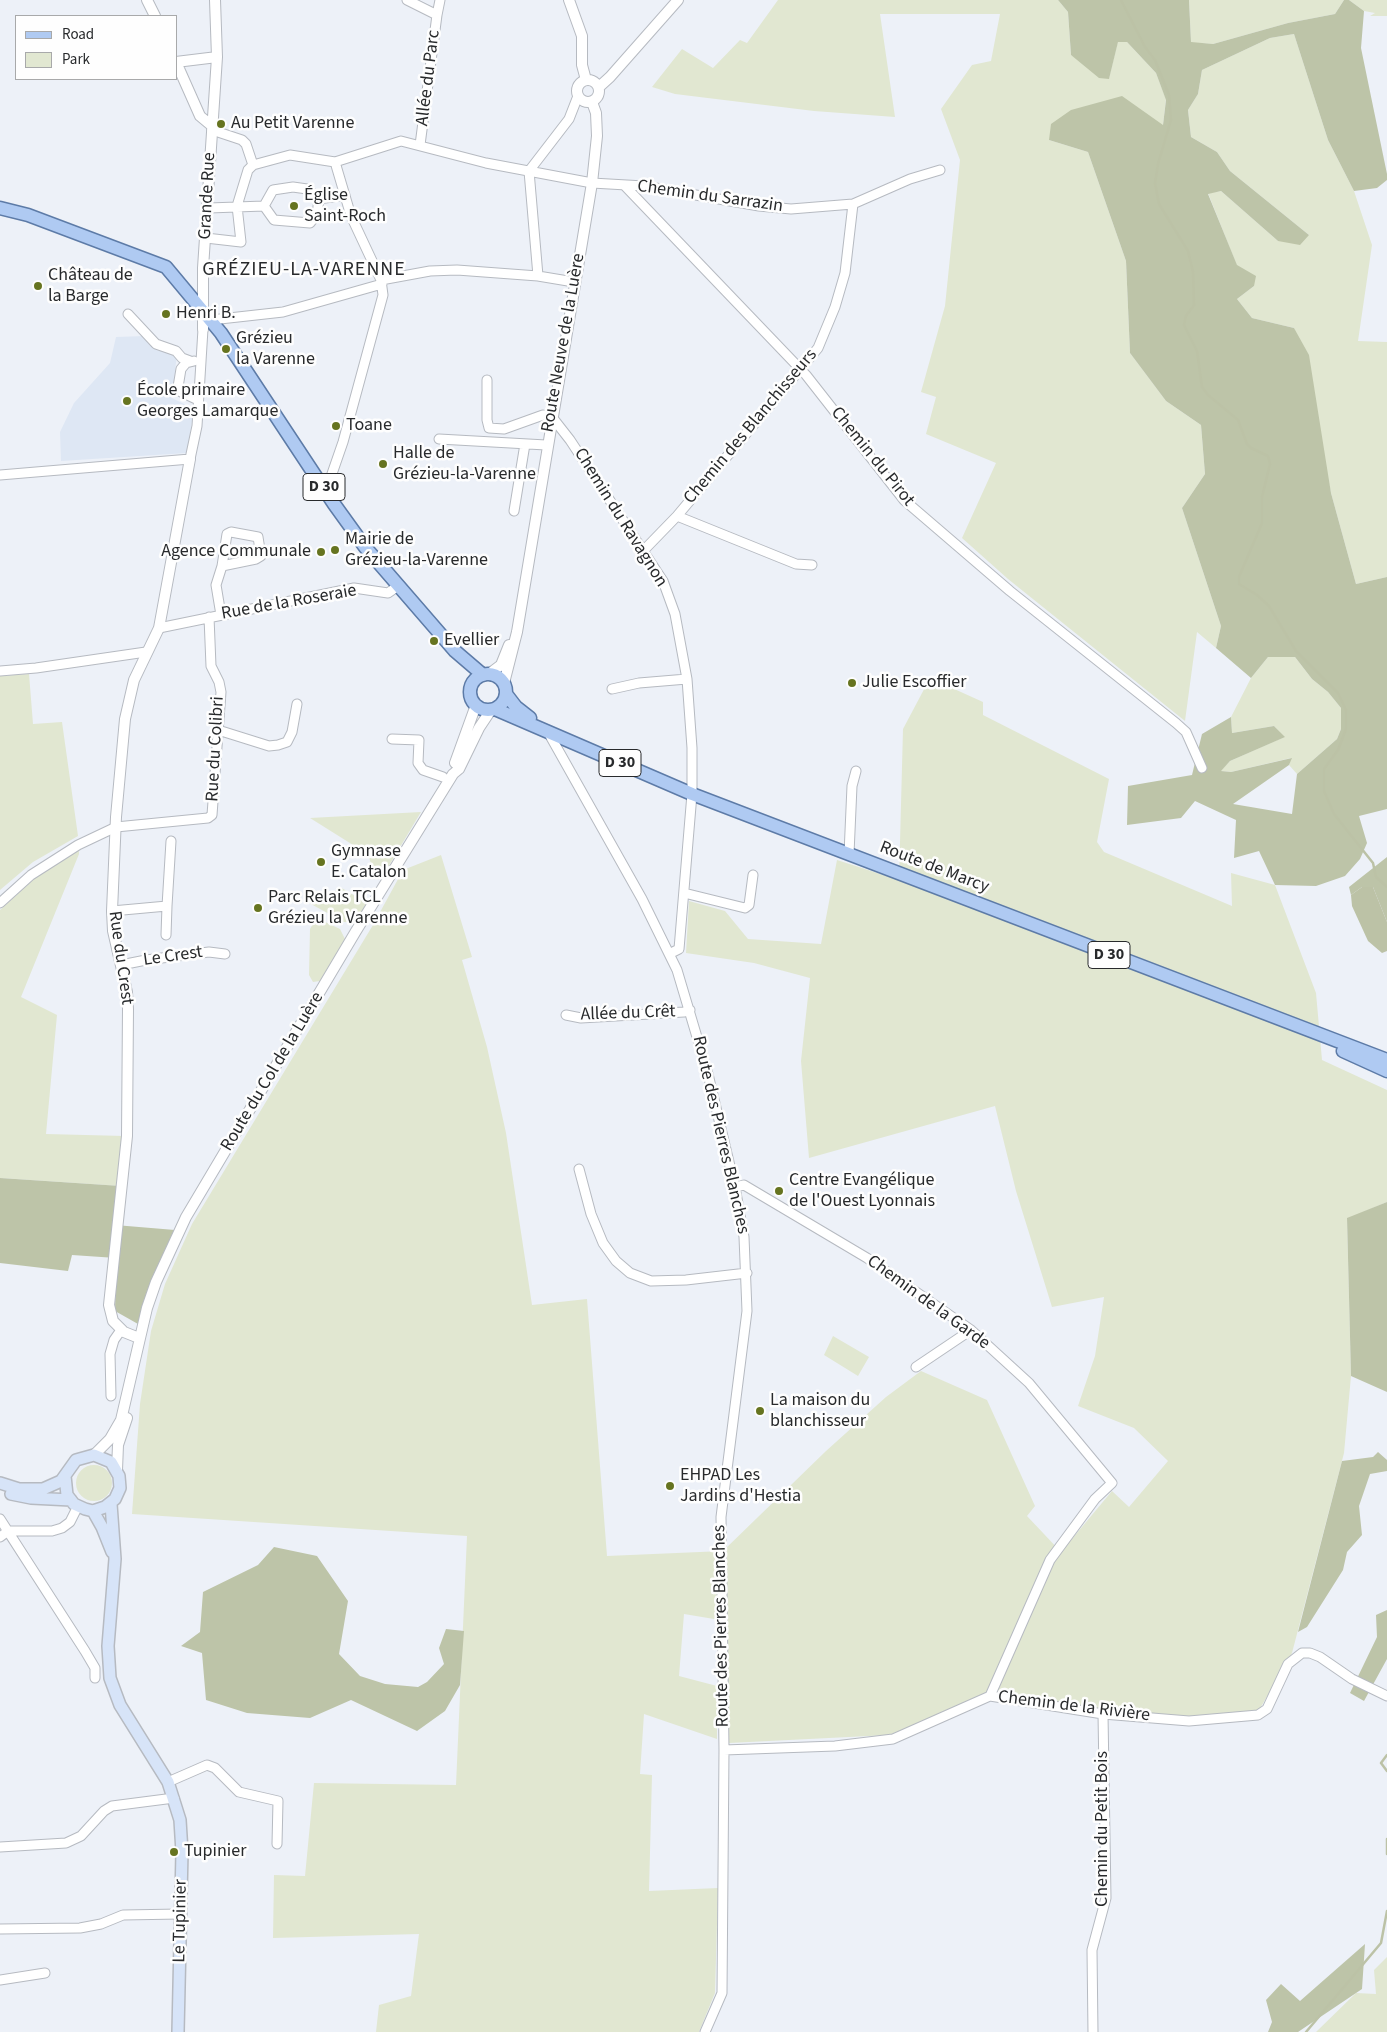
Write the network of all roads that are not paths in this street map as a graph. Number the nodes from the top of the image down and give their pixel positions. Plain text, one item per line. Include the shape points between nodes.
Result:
1 (147, 0) edge
2 (215, 0) edge
3 (407, 0) edge
4 (440, 0) edge
5 (569, 0) edge
6 (678, 0) edge
7 (154, 15) edge
8 (437, 15) junction
9 (218, 57) junction
10 (178, 62) edge
11 (178, 66) edge
12 (586, 80) junction
13 (599, 86) junction
14 (578, 96) junction
15 (592, 102) junction
16 (212, 128) junction
17 (420, 145) junction
18 (335, 162) junction
19 (253, 165) junction
20 (940, 170) dead end
21 (529, 171) junction
22 (592, 183) junction
23 (624, 185) junction
24 (345, 195) junction
25 (319, 199) junction
26 (853, 204) junction
27 (237, 206) junction
28 (264, 206) junction
29 (0, 208) edge
30 (209, 208) junction
31 (206, 238) junction
32 (538, 276) junction
33 (381, 282) junction
34 (574, 282) junction
35 (128, 314) dead end
36 (206, 321) junction
37 (201, 360) junction
38 (190, 362) junction
39 (799, 369) junction
40 (487, 380) dead end
41 (198, 400) junction
42 (552, 417) junction
43 (439, 439) dead end
44 (525, 444) junction
45 (546, 445) junction
46 (190, 458) junction
47 (0, 474) edge
48 (326, 491) junction
49 (514, 511) dead end
50 (677, 516) junction
51 (644, 550) junction
52 (812, 565) dead end
53 (222, 566) junction
54 (398, 586) junction
55 (162, 611) junction
56 (518, 613) junction
57 (221, 615) junction
58 (209, 617) junction
59 (177, 624) junction
60 (159, 628) junction
61 (146, 652) junction
62 (455, 652) junction
63 (0, 671) edge
64 (486, 674) junction
65 (687, 679) junction
66 (472, 684) junction
67 (505, 688) junction
68 (612, 689) dead end
69 (297, 704) dead end
70 (476, 705) junction
71 (493, 709) junction
72 (218, 730) junction
73 (548, 732) junction
74 (392, 739) dead end
75 (1202, 768) dead end
76 (856, 771) dead end
77 (448, 775) junction
78 (692, 794) junction
79 (116, 827) junction
80 (170, 841) dead end
81 (849, 854) junction
82 (753, 875) dead end
83 (684, 893) junction
84 (0, 903) edge
85 (167, 906) junction
86 (112, 911) junction
87 (166, 934) dead end
88 (671, 953) junction
89 (225, 954) dead end
90 (121, 966) junction
91 (690, 1010) junction
92 (566, 1015) dead end
93 (1384, 1066) edge
94 (579, 1169) dead end
95 (735, 1187) junction
96 (747, 1273) junction
97 (121, 1330) junction
98 (971, 1330) junction
99 (139, 1338) junction
100 (916, 1367) dead end
101 (131, 1386) junction
102 (111, 1396) dead end
103 (94, 1455) junction
104 (117, 1470) junction
105 (65, 1476) junction
106 (0, 1482) edge
107 (0, 1490) edge
108 (74, 1503) junction
109 (111, 1504) junction
110 (93, 1510) junction
111 (0, 1519) edge
112 (4, 1534) edge
113 (114, 1559) junction
114 (95, 1678) dead end
115 (990, 1696) junction
116 (1387, 1696) edge
117 (1104, 1714) junction
118 (724, 1750) junction
119 (168, 1782) junction
120 (174, 1798) junction
121 (278, 1844) dead end
122 (0, 1847) edge
123 (180, 1914) junction
124 (0, 1929) edge
125 (45, 1972) dead end
126 (0, 1980) edge
127 (178, 2032) edge
128 (706, 2032) edge
129 (1093, 2032) edge

1 - 7 street
2 - 9 street, Grande Rue
3 - 8 street, Allée du Parc
4 - 8 street
5 - 12 street via 582,36 582,66
6 - 13 street
8 - 17 street, Allée du Parc
9 - 10 street
9 - 16 street, Grande Rue
11 - 16 street via 200,116
12 - 13 street via 593,80
12 - 14 street via 578,86
13 - 15 street via 598,97
14 - 15 street via 585,102
14 - 21 street via 569,119
15 - 22 street, Route Neuve de la Luère via 597,136
16 - 19 street via 242,140
16 - 30 street, Grande Rue
17 - 18 street, Chemin du Sarrazin via 401,141
17 - 21 street, Chemin du Sarrazin
18 - 19 street via 290,155
18 - 24 street
19 - 27 street via 248,170
20 - 26 street, Chemin du Sarrazin via 910,179
21 - 22 street, Chemin du Sarrazin
21 - 32 street
22 - 23 street, Chemin du Sarrazin
22 - 34 street, Route Neuve de la Luère
23 - 26 street, Chemin du Sarrazin via 790,209
23 - 39 street, Chemin du Pirot
24 - 25 street
24 - 33 street
25 - 28 street via 308,189 293,187 273,190
25 - 28 street via 317,214 310,223 274,220
26 - 39 street, Chemin des Blanchisseurs via 845,273 834,307 818,348
27 - 28 street
27 - 30 street
27 - 31 street via 242,242
29 - 36 main road, D 30 via 28,215 166,267
30 - 31 street, Grande Rue
31 - 36 street, Grande Rue via 203,268
32 - 33 street via 430,271
32 - 34 street
33 - 36 street via 283,312
33 - 48 street via 384,295 381,309
34 - 42 street, Route Neuve de la Luère
35 - 38 street via 156,344 176,351
36 - 37 street, Grande Rue
36 - 48 main road, D 30
37 - 38 street
37 - 41 street, Grande Rue
38 - 41 street via 186,362 182,369 178,387 181,392
39 - 50 street, Chemin des Blanchisseurs
39 - 75 street, Chemin du Pirot via 904,500 1010,591 1176,723 1186,732
40 - 42 street via 486,420 489,428 504,429 542,415
41 - 46 street, Grande Rue
42 - 45 street, Route Neuve de la Luère
42 - 51 street, Chemin du Ravagnon
43 - 44 street
44 - 45 street
44 - 49 street
45 - 56 street, Route Neuve de la Luère
46 - 47 street
46 - 55 street, Grande Rue
48 - 54 main road, D 30 via 358,538
50 - 51 street, Chemin des Blanchisseurs
50 - 52 street via 796,564
51 - 65 street, Chemin du Ravagnon via 663,581 675,614
53 - 53 street via 261,556 258,536 227,534
53 - 57 street via 216,585
54 - 57 street, Rue de la Roseraie via 388,593 354,588
54 - 62 main road, D 30
55 - 59 street
55 - 60 street, Grande Rue
56 - 64 street, Route Neuve de la Luère via 501,665
56 - 67 street, Route Neuve de la Luère
57 - 58 street, Rue de la Roseraie
58 - 59 street, Rue de la Roseraie
58 - 72 street, Rue du Colibri via 211,666 220,682 221,692
59 - 60 street, Rue de la Roseraie
60 - 61 street, Rue du Crest
61 - 63 street
61 - 79 street, Rue du Crest via 134,680 125,719
62 - 64 main road, D 30
62 - 66 main road, D 30
64 - 66 main road
64 - 67 main road via 495,675
65 - 68 street via 639,682
65 - 78 street, Chemin du Ravagnon
66 - 70 main road via 472,699
67 - 71 main road via 505,700
67 - 73 main road, Route de Marcy / D 30 via 523,714
69 - 72 street via 292,732 287,742 278,745 269,746
70 - 71 main road
70 - 77 street, Route du Col de la Luère
71 - 73 main road, Route de Marcy / D 30
71 - 77 street, Route du Col de la Luère via 479,728 459,768
72 - 79 street, Rue du Colibri via 212,814 208,818
73 - 78 main road, Route de Marcy / D 30
73 - 88 street, Route des Pierres Blanches
74 - 77 street via 419,740 418,763 424,770
76 - 81 street via 852,786
77 - 99 street, Route du Col de la Luère via 186,1217 156,1282
78 - 81 main road, Route de Marcy / D 30
78 - 83 street, Chemin du Ravagnon
79 - 84 street via 78,845 31,875
79 - 86 street, Rue du Crest
80 - 85 street
81 - 93 main road, Route de Marcy / D 30 via 1310,1032
82 - 83 street via 749,905 745,908
83 - 88 street, Chemin du Ravagnon via 679,949
85 - 86 street
85 - 87 street
86 - 90 street, Rue du Crest
88 - 91 street, Route des Pierres Blanches
89 - 90 street, Le Crest via 209,952
90 - 97 street, Rue du Crest via 128,1010 127,1136 109,1305 113,1321
91 - 92 street, Allée du Crêt via 581,1018
91 - 95 street, Route des Pierres Blanches
94 - 96 street via 603,1243 630,1273 651,1281
95 - 96 street, Route des Pierres Blanches
95 - 98 street, Chemin de la Garde via 744,1185 867,1258
96 - 118 street, Route des Pierres Blanches via 747,1311 721,1517
97 - 99 street
97 - 102 street via 110,1354
98 - 100 street
98 - 115 street, Chemin de la Garde via 1029,1383 1112,1483 1095,1499 1050,1560
99 - 101 street, Route du Col de la Luère
101 - 103 street, Route du Col de la Luère via 117,1428
101 - 104 street, Route du Col de la Luère
103 - 104 main road via 111,1462
103 - 105 main road via 76,1460
104 - 109 main road via 120,1488
105 - 106 main road via 57,1484 37,1490 19,1489
105 - 108 main road via 65,1489
107 - 108 main road via 24,1497
108 - 110 main road
108 - 112 street via 70,1522 62,1528
109 - 110 main road
109 - 113 main road, Le Tupinier
110 - 113 main road
111 - 112 street
112 - 114 street via 85,1651 95,1668
113 - 119 main road, Le Tupinier via 108,1646 110,1678 120,1705
115 - 117 street, Chemin de la Rivière
115 - 118 street, Chemin de la Rivière via 893,1739 834,1746
116 - 117 street, Chemin de la Rivière via 1352,1679 1320,1657 1302,1653 1288,1664 1267,1709 1258,1715 1189,1720
117 - 129 street, Chemin du Petit Bois via 1106,1898 1092,1950
118 - 128 street, Route des Pierres Blanches via 722,1993
119 - 120 main road, Le Tupinier
119 - 121 street via 208,1764 239,1792 278,1801
120 - 122 street via 112,1806 81,1836 66,1843
120 - 123 main road, Le Tupinier via 182,1840
123 - 124 street via 123,1915 80,1928
123 - 127 main road, Le Tupinier
125 - 126 street

